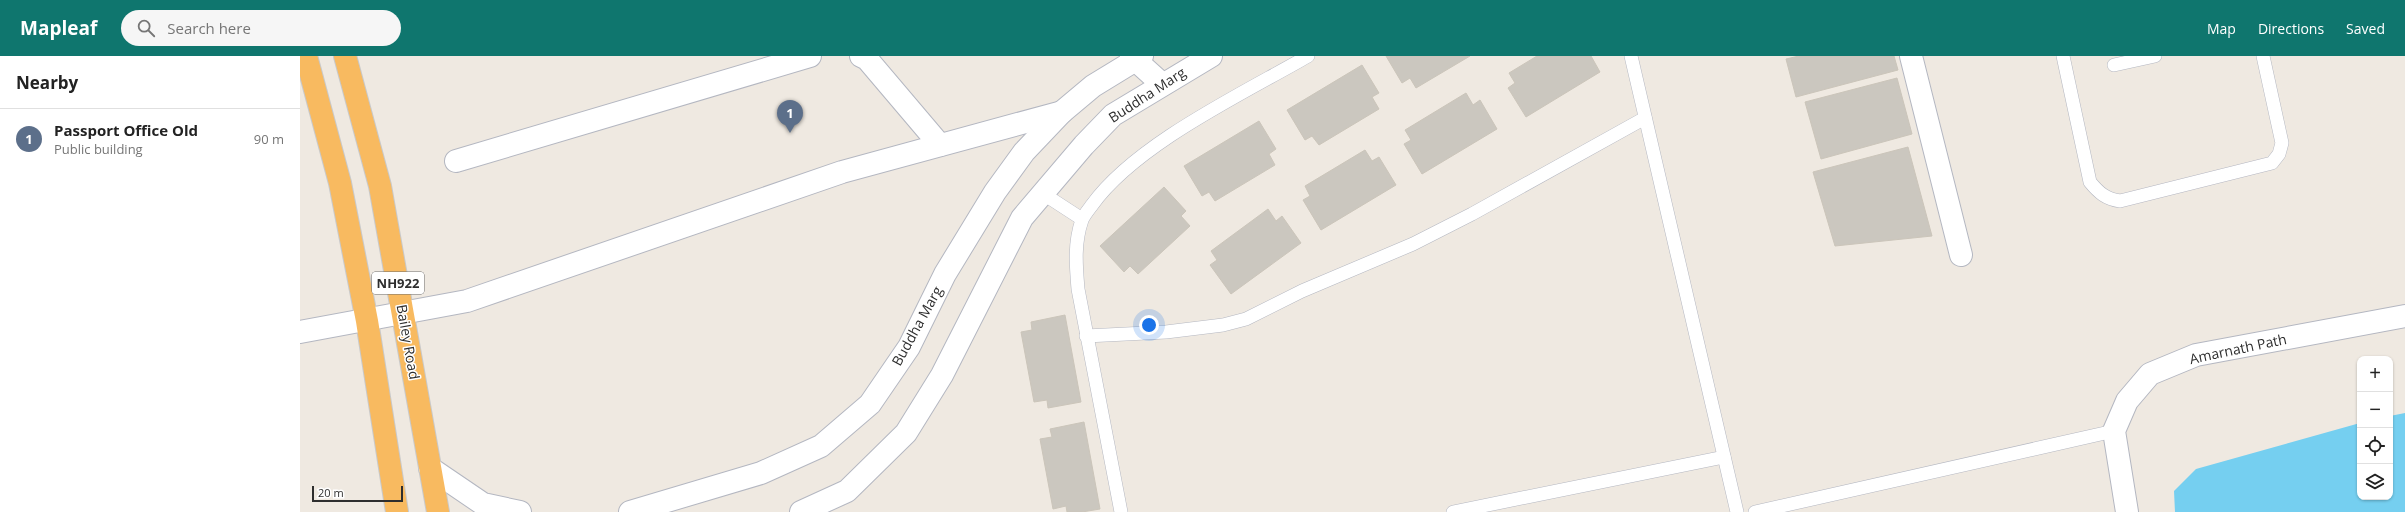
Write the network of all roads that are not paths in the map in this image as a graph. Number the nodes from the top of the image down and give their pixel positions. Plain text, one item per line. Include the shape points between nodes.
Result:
1 (306, 56) edge
2 (345, 56) edge
3 (810, 56) edge
4 (861, 56) edge
5 (1211, 56) edge
6 (1308, 56) edge
7 (1631, 56) edge
8 (1910, 56) edge
9 (2063, 56) edge
10 (2155, 56) edge
11 (2263, 56) edge
12 (1136, 57) edge
13 (2114, 65) dead end
14 (1162, 84) junction
15 (1062, 112) junction
16 (1646, 118) junction
17 (940, 145) junction
18 (456, 161) dead end
19 (1042, 193) junction
20 (1082, 219) junction
21 (1961, 255) dead end
22 (404, 314) junction
23 (2405, 316) edge
24 (367, 321) junction
25 (300, 332) edge
26 (1086, 336) junction
27 (2114, 431) junction
28 (1724, 457) junction
29 (430, 468) junction
30 (397, 512) edge
31 (438, 512) edge
32 (520, 512) edge
33 (630, 512) edge
34 (801, 512) edge
35 (1121, 512) edge
36 (1453, 512) edge
37 (1737, 512) edge
38 (1755, 512) edge
39 (2127, 512) edge

1 - 24 highway, NH922 via 340,183
2 - 22 highway, Bailey Road / NH922 via 380,186
3 - 18 street
4 - 17 street via 867,59
5 - 14 street, Buddha Marg
6 - 20 lane via 1194,121 1140,158 1103,190
7 - 16 lane
8 - 21 street
9 - 11 lane via 2090,182 2109,200 2120,201 2272,163 2279,154 2282,143
10 - 13 lane
12 - 14 street
12 - 15 street, Buddha Marg via 1093,86
14 - 19 street, Buddha Marg via 1113,115
15 - 17 street
15 - 33 street, Buddha Marg via 1024,152 995,192 945,274 909,347 870,404 821,446 761,473
16 - 26 lane via 1413,244 1302,291 1246,319 1223,325 1166,332
16 - 28 lane
17 - 22 street via 842,172 467,301
19 - 20 lane
19 - 34 street, Buddha Marg via 1022,218 942,375 906,433 847,491
20 - 26 lane via 1075,253
22 - 24 street
22 - 29 highway, Bailey Road / NH922
23 - 27 street, Amarnath Path via 2196,355 2150,374 2127,400
24 - 25 street
24 - 30 highway, NH922
26 - 35 lane
27 - 38 lane
27 - 39 street
28 - 36 lane
28 - 37 lane
29 - 31 highway, Bailey Road / NH922
29 - 32 street via 483,504

